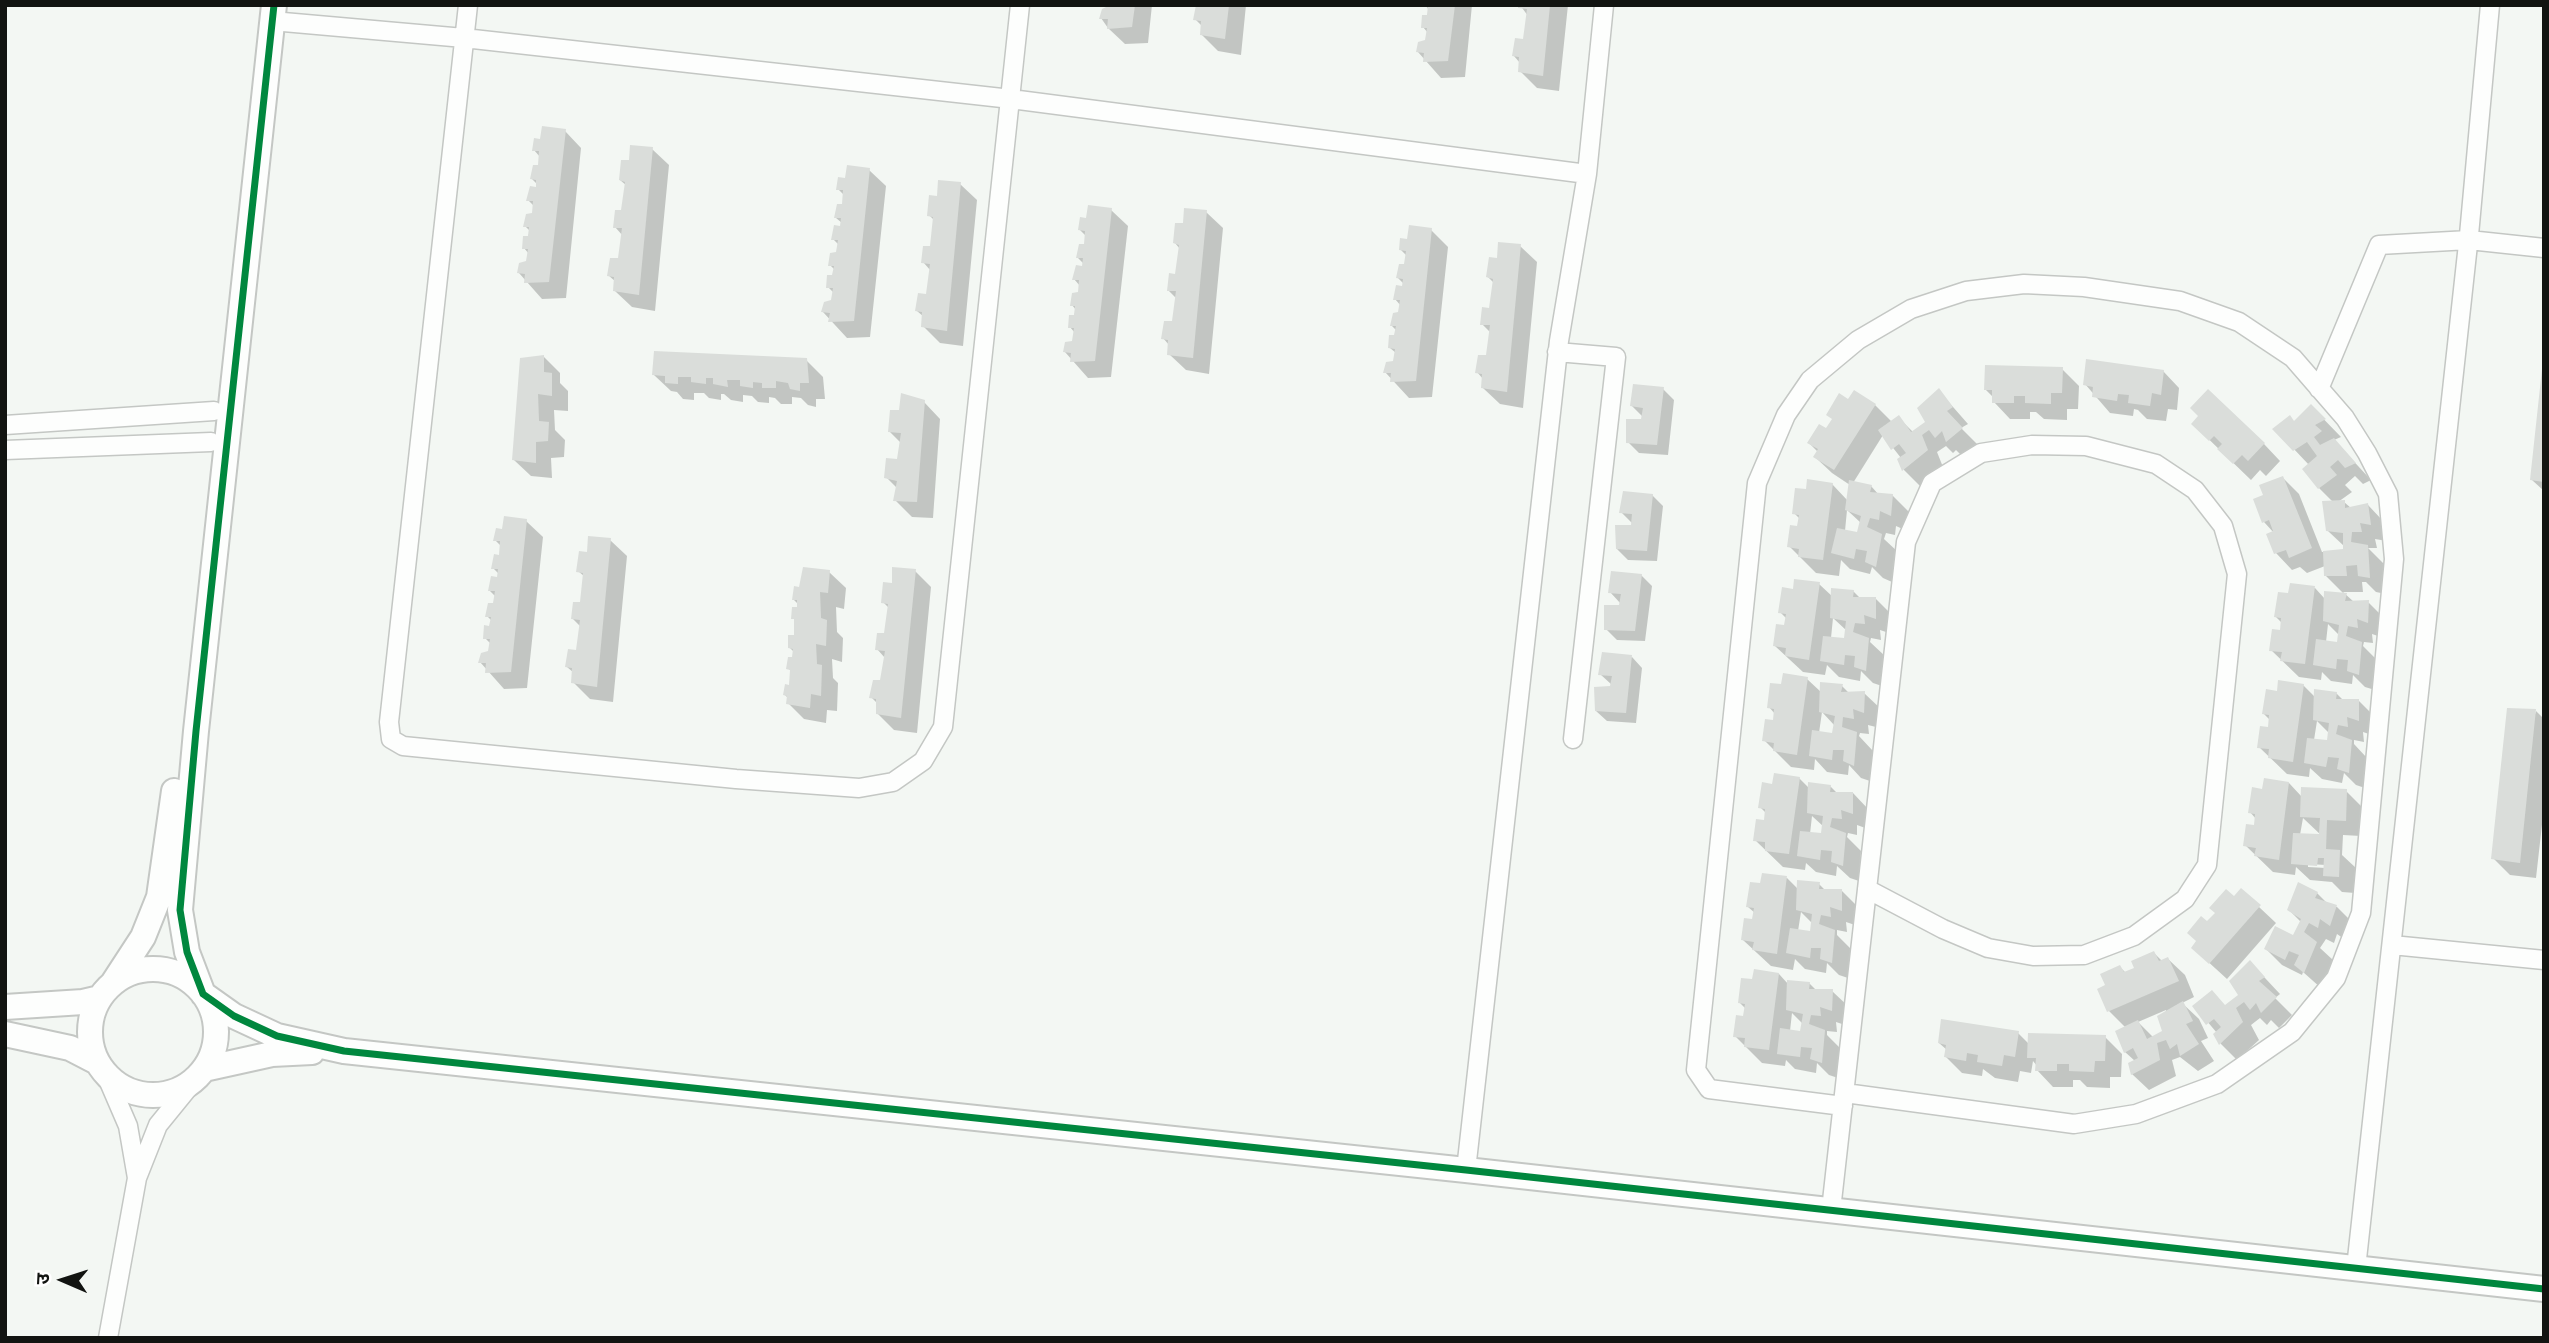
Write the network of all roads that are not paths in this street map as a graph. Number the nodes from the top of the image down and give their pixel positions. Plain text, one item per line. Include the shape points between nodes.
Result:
1 (468, 5) edge
2 (1020, 5) edge
3 (1604, 5) edge
4 (2490, 5) edge
5 (268, 11) edge
6 (464, 38) junction
7 (1011, 99) junction
8 (1587, 174) junction
9 (2469, 240) junction
10 (2544, 247) edge
11 (1557, 352) junction
12 (2319, 388) junction
13 (214, 411) junction
14 (5, 425) edge
15 (211, 442) junction
16 (5, 450) edge
17 (1573, 739) dead end
18 (1867, 889) junction
19 (2392, 944) junction
20 (2544, 960) edge
21 (106, 991) junction
22 (204, 994) junction
23 (5, 1007) edge
24 (5, 1034) edge
25 (344, 1051) junction
26 (102, 1068) junction
27 (199, 1076) junction
28 (1844, 1100) junction
29 (1466, 1170) junction
30 (137, 1178) junction
31 (1831, 1210) junction
32 (2356, 1268) junction
33 (2544, 1289) edge
34 (108, 1338) edge

1 - 6 street
2 - 7 street
3 - 8 street
4 - 9 street
5 - 6 street
5 - 13 street
5 - 22 street via 180,910 187,952
6 - 7 street
6 - 7 street via 389,722 391,739 403,746 859,788 893,782 923,761 943,727
7 - 8 street
8 - 11 street
9 - 10 street
9 - 12 street via 2379,245
9 - 19 street
11 - 17 street via 1616,357
11 - 29 street
12 - 28 street via 2345,418 2388,494 2394,559 2361,913 2336,978 2292,1032 2217,1084 2136,1114 2074,1124
12 - 28 street via 2293,358 2239,322 2180,301 2024,284 1966,291 1911,309 1858,340 1820,372 1786,415 1757,483 1696,1070 1709,1089
13 - 14 street
13 - 15 street
15 - 16 street
15 - 21 street via 159,897 143,937
18 - 18 street via 1906,542 1932,483 1981,453 2032,445 2087,446 2156,464 2196,490 2223,526 2237,574 2207,864 2185,899 2134,936 2084,956 2033,956 1988,948
18 - 28 street
19 - 20 street
19 - 32 street
21 - 22 street via 130,974 150,969 172,972
21 - 23 street via 83,1002
21 - 26 street via 93,1013 90,1030
22 - 25 street via 234,1016 277,1036
22 - 27 street via 216,1029 214,1050
24 - 26 street via 70,1048
25 - 27 street via 272,1055
25 - 29 street
26 - 27 street via 118,1085 137,1094 158,1096 177,1091
26 - 30 street via 128,1126
27 - 30 street via 158,1125
28 - 31 street
29 - 31 street
30 - 34 street
31 - 32 street
32 - 33 street

